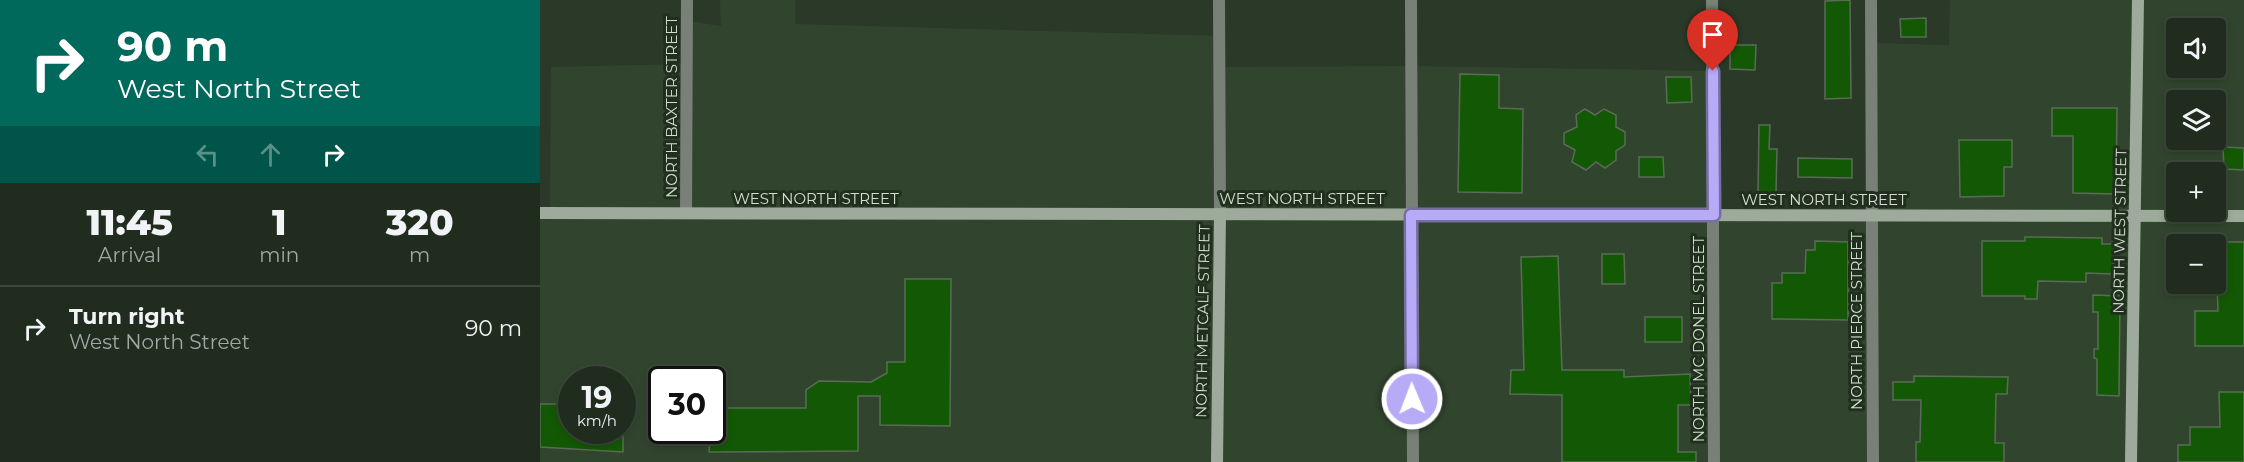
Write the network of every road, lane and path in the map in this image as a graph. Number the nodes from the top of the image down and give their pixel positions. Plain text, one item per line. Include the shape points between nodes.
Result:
1 (687, 0) edge
2 (1219, 0) edge
3 (1412, 0) edge
4 (1712, 0) edge
5 (1871, 0) edge
6 (2138, 0) edge
7 (540, 213) edge
8 (686, 213) junction
9 (1220, 214) junction
10 (1411, 215) junction
11 (1714, 215) junction
12 (1872, 215) junction
13 (2135, 216) junction
14 (2244, 216) edge
15 (1217, 462) edge
16 (1413, 462) edge
17 (1714, 462) edge
18 (1873, 462) edge
19 (2131, 462) edge

1 - 8 street, NORTH BAXTER STREET
2 - 9 street, NORTH METCALF STREET
3 - 10 street
4 - 11 street, NORTH MC DONEL STREET
5 - 12 street, NORTH PIERCE STREET
6 - 13 main road, NORTH WEST STREET
7 - 8 main road, WEST NORTH STREET
8 - 9 main road, WEST NORTH STREET
9 - 10 main road, WEST NORTH STREET
9 - 15 main road, NORTH METCALF STREET
10 - 11 main road, WEST NORTH STREET
10 - 16 street
11 - 12 main road, WEST NORTH STREET
11 - 17 street, NORTH MC DONEL STREET
12 - 13 main road, WEST NORTH STREET
12 - 18 street, NORTH PIERCE STREET
13 - 14 main road, WEST NORTH STREET
13 - 19 main road, NORTH WEST STREET

